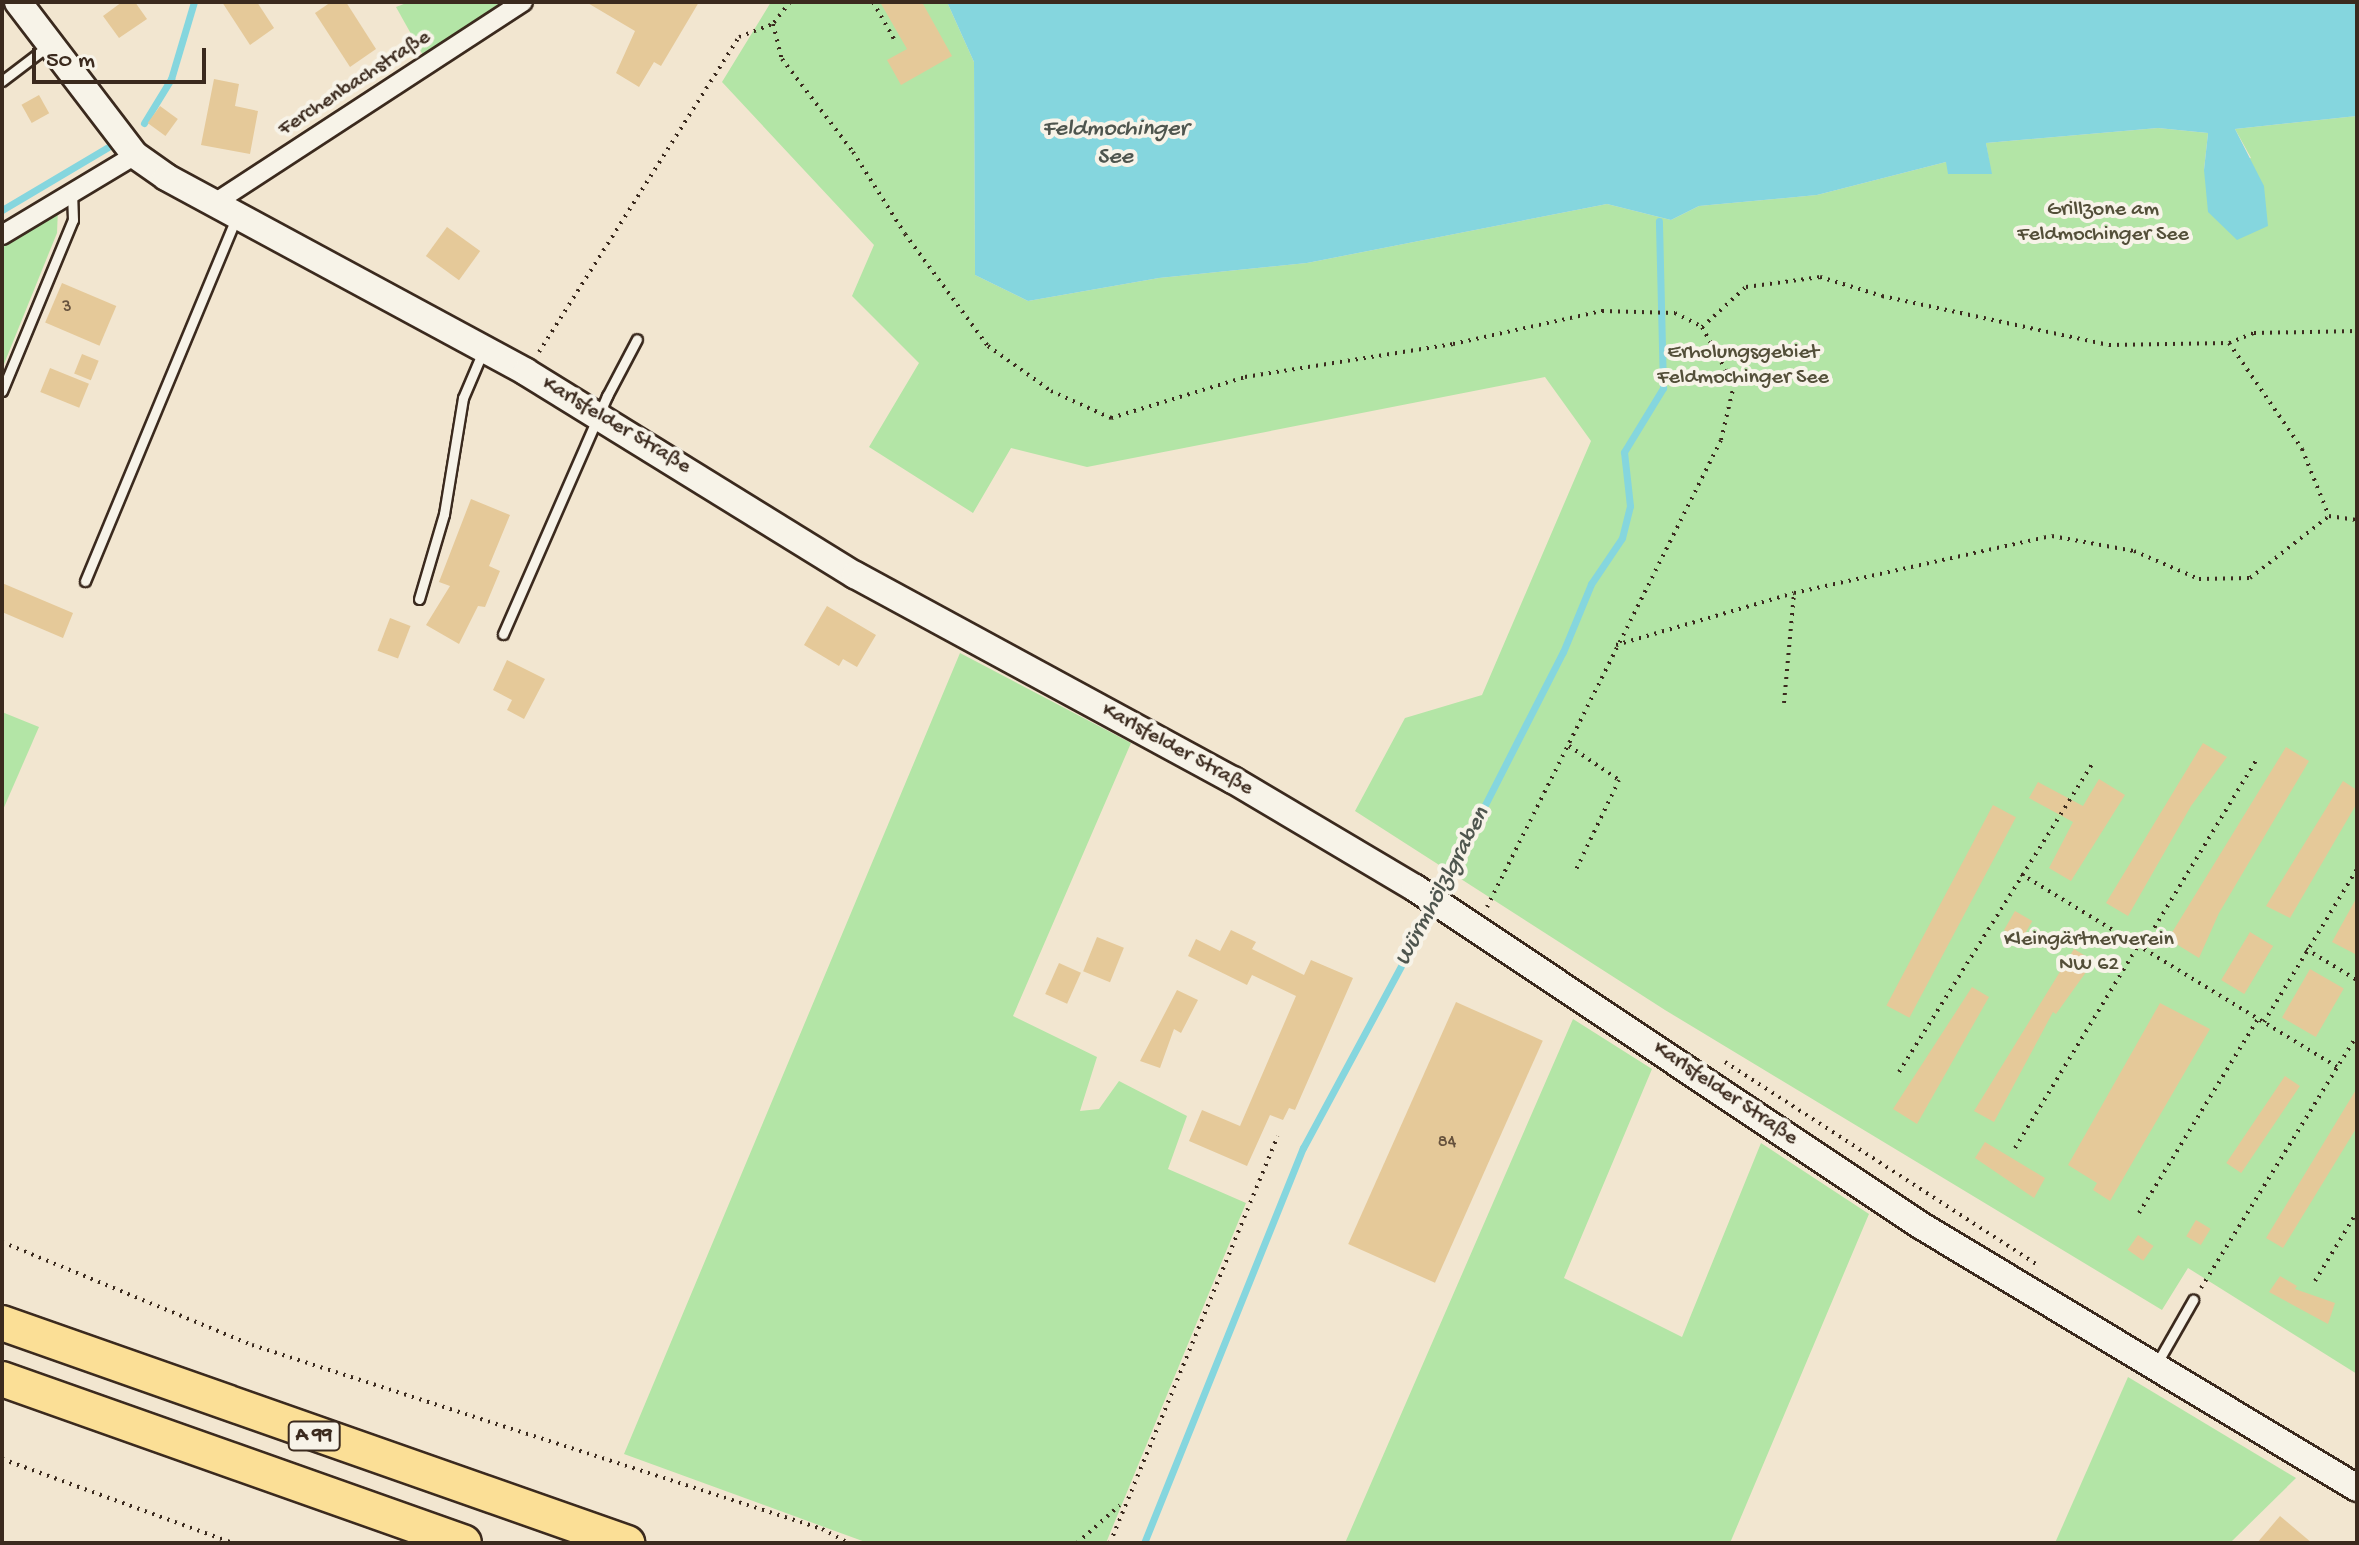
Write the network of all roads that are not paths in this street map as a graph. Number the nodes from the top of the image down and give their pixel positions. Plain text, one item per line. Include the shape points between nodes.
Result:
1 (18, 2) edge
2 (523, 2) edge
3 (50, 44) junction
4 (2, 81) edge
5 (135, 155) junction
6 (72, 197) junction
7 (213, 204) junction
8 (236, 217) junction
9 (2, 235) edge
10 (637, 339) dead end
11 (484, 349) junction
12 (2, 391) edge
13 (600, 415) junction
14 (85, 581) dead end
15 (419, 599) dead end
16 (503, 634) dead end
17 (2193, 1300) road end
18 (2, 1323) edge
19 (2153, 1370) junction
20 (2, 1379) edge
21 (2357, 1488) edge
22 (464, 1543) edge
23 (627, 1543) edge

1 - 3 street, Karlsfelder Straße
2 - 7 street, Ferchenbachstraße
3 - 4 lane
3 - 5 street, Karlsfelder Straße
5 - 6 street
5 - 7 street, Karlsfelder Straße
6 - 9 street
6 - 12 lane via 73,220
7 - 8 street, Karlsfelder Straße
8 - 11 street, Karlsfelder Straße
8 - 14 lane
10 - 13 lane
11 - 13 street, Karlsfelder Straße via 532,362
11 - 15 lane via 463,398 444,514
13 - 16 lane
13 - 19 street, Karlsfelder Straße via 855,575 1233,780 1415,888 1476,912 1920,1225
17 - 19 lane
18 - 23 highway, A 99
19 - 21 street, Karlsfelder Straße
20 - 22 highway, A 99

